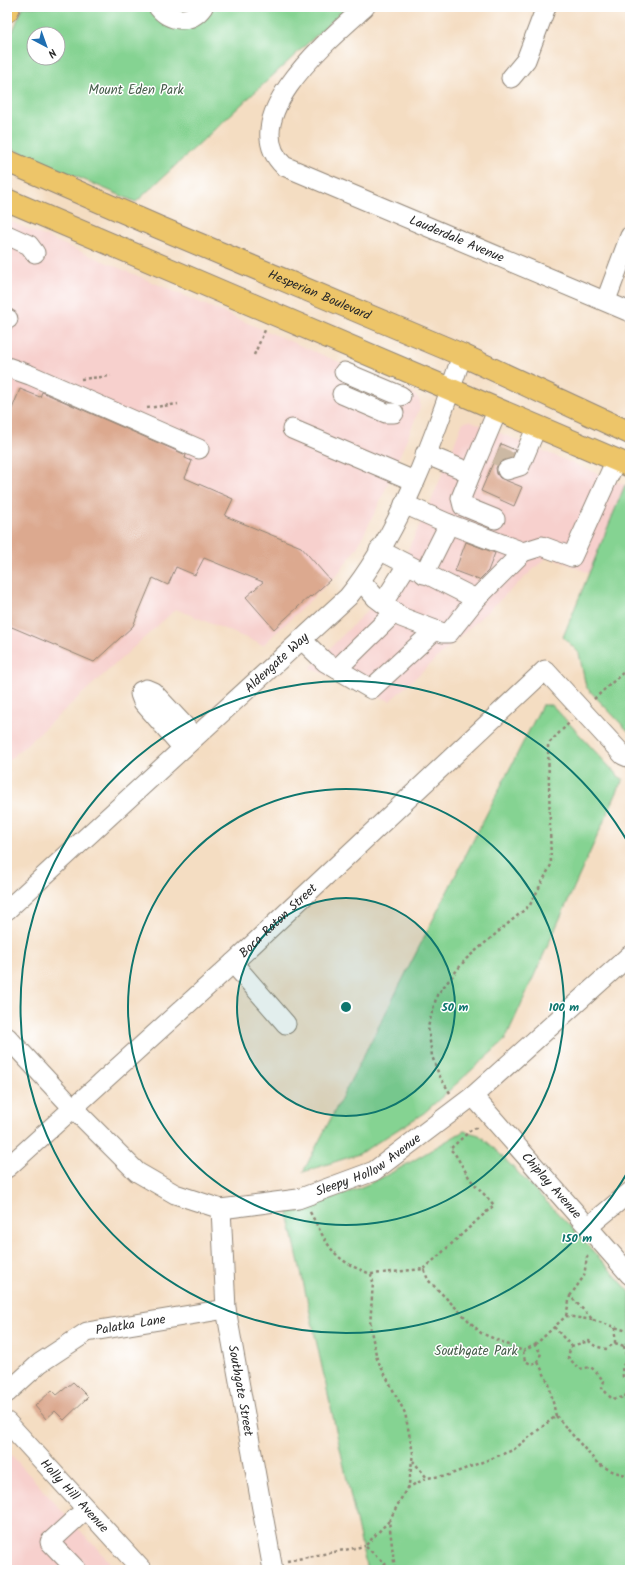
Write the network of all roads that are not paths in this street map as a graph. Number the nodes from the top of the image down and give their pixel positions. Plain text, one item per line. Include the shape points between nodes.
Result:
1 (9, 7) edge
2 (158, 7) edge
3 (203, 7) edge
4 (365, 7) edge
5 (546, 7) edge
6 (7, 12) edge
7 (511, 78) dead end
8 (7, 161) edge
9 (7, 200) edge
10 (7, 235) edge
11 (630, 236) edge
12 (35, 253) dead end
13 (606, 300) junction
14 (630, 312) edge
15 (462, 355) junction
16 (7, 367) edge
17 (343, 383) dead end
18 (451, 389) junction
19 (397, 405) dead end
20 (498, 409) junction
21 (537, 426) junction
22 (292, 429) dead end
23 (630, 433) edge
24 (199, 449) dead end
25 (425, 454) junction
26 (501, 457) junction
27 (623, 463) edge
28 (471, 473) junction
29 (414, 481) junction
30 (404, 504) junction
31 (495, 519) dead end
32 (449, 524) junction
33 (379, 550) junction
34 (523, 552) junction
35 (407, 565) junction
36 (424, 574) junction
37 (361, 580) junction
38 (476, 600) junction
39 (389, 608) junction
40 (435, 630) junction
41 (302, 639) junction
42 (337, 669) junction
43 (630, 758) edge
44 (7, 910) edge
45 (630, 955) edge
46 (233, 963) junction
47 (286, 1024) dead end
48 (7, 1037) edge
49 (473, 1096) junction
50 (73, 1108) junction
51 (7, 1168) edge
52 (630, 1192) edge
53 (221, 1209) junction
54 (588, 1227) junction
55 (630, 1274) edge
56 (226, 1308) junction
57 (7, 1393) edge
58 (7, 1422) edge
59 (86, 1509) junction
60 (272, 1567) edge
61 (77, 1570) edge
62 (142, 1570) edge

1 - 6 main road
2 - 3 street via 169,17 177,19 194,16
4 - 13 street, Lauderdale Avenue via 300,70 276,106 270,130 277,160 284,166
5 - 7 street via 526,60
8 - 15 main road, Hesperian Boulevard
9 - 18 main road
10 - 12 street via 29,245
11 - 13 street
13 - 14 street, Lauderdale Avenue
15 - 18 street, Aldengate Way
15 - 23 main road, Hesperian Boulevard
16 - 24 street
17 - 19 street
18 - 20 main road
18 - 25 street, Aldengate Way
20 - 21 main road
20 - 26 street
21 - 26 street
21 - 27 main road
22 - 29 street
25 - 28 street
25 - 29 street, Aldengate Way
26 - 28 street
27 - 34 street via 572,557 542,546
28 - 31 street via 461,498 463,506
29 - 30 street, Aldengate Way
30 - 32 street
30 - 33 street, Aldengate Way
32 - 34 street
32 - 36 street
33 - 35 street
33 - 37 street, Aldengate Way
34 - 38 street
35 - 36 street
35 - 39 street
36 - 38 street
37 - 39 street
37 - 41 street, Aldengate Way via 348,596
38 - 40 street via 449,632
39 - 40 street via 401,617
39 - 42 street
40 - 42 street via 371,689
41 - 42 street via 325,662
41 - 44 street, Aldengate Way
43 - 46 street, Boca Raton Street via 623,755 545,670
45 - 49 street, Sleepy Hollow Avenue
46 - 47 street
46 - 50 street, Boca Raton Street
48 - 50 street, Sleepy Hollow Avenue
49 - 53 street, Sleepy Hollow Avenue via 374,1171 302,1197
49 - 54 street, Chiplay Avenue
50 - 51 street, Boca Raton Street
50 - 53 street, Sleepy Hollow Avenue via 137,1172 175,1194
52 - 54 street
53 - 56 street, Southgate Street
54 - 55 street, Chiplay Avenue
56 - 57 street, Palatka Lane via 87,1332 40,1363
56 - 60 street, Southgate Street
58 - 59 street, Holly Hill Avenue
59 - 61 street via 50,1542
59 - 62 street, Holly Hill Avenue

